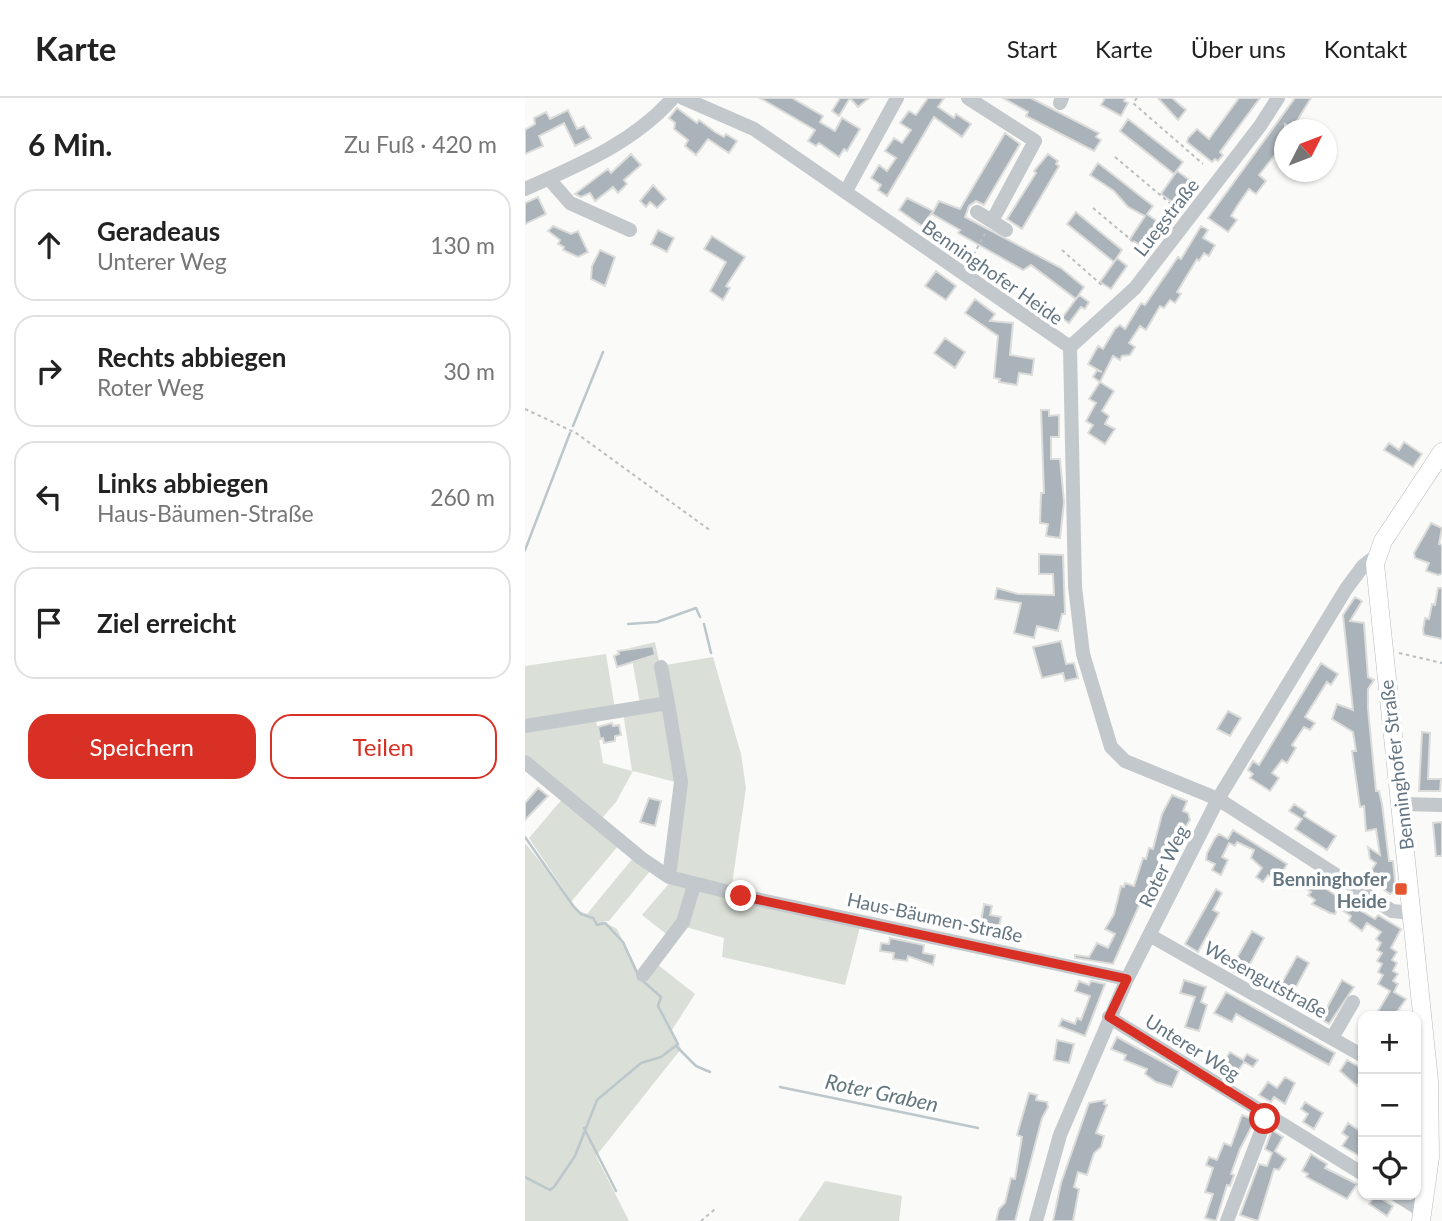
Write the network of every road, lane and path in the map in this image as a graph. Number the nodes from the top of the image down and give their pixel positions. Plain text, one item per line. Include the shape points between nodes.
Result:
1 (673, 98) edge
2 (683, 98) edge
3 (897, 98) edge
4 (968, 98) edge
5 (1137, 98) edge
6 (1278, 98) edge
7 (1115, 157) dead end
8 (1203, 164) dead end
9 (549, 178) junction
10 (525, 190) edge
11 (846, 191) junction
12 (1173, 205) dead end
13 (1093, 208) dead end
14 (977, 212) dead end
15 (992, 221) junction
16 (629, 230) dead end
17 (1006, 230) dead end
18 (1141, 248) dead end
19 (1062, 250) dead end
20 (963, 274) junction
21 (1104, 287) dead end
22 (1070, 347) junction
23 (525, 409) edge
24 (1442, 452) edge
25 (711, 531) dead end
26 (1377, 555) junction
27 (1394, 651) dead end
28 (1442, 663) edge
29 (661, 667) dead end
30 (668, 703) junction
31 (525, 726) edge
32 (525, 762) edge
33 (1218, 799) junction
34 (1401, 804) junction
35 (1442, 806) edge
36 (669, 877) junction
37 (694, 885) junction
38 (1413, 913) junction
39 (1151, 936) junction
40 (643, 975) dead end
41 (1127, 979) junction
42 (1353, 1002) dead end
43 (1109, 1017) junction
44 (1332, 1038) junction
45 (1358, 1053) edge
46 (1436, 1081) edge
47 (1267, 1115) junction
48 (1358, 1171) edge
49 (1403, 1200) edge
50 (715, 1209) dead end
51 (1423, 1216) edge
52 (701, 1221) edge
53 (1036, 1221) edge
54 (1227, 1221) edge

1 - 9 street via 635,134
2 - 11 street, Benninghofer Heide via 754,128
3 - 11 street
4 - 15 street via 1035,141
5 - 8 path via 1133,103
6 - 22 street, Luegstraße via 1135,288
7 - 12 path
9 - 10 street
9 - 16 street via 570,204
11 - 20 street, Benninghofer Heide
13 - 18 path
14 - 15 street
15 - 17 street
15 - 20 path
19 - 21 path
20 - 22 street, Benninghofer Heide
22 - 33 street, Benninghofer Heide via 1075,587 1083,654 1100,715 1111,747 1125,761
23 - 25 path via 576,433
24 - 26 main road
26 - 33 street, Roter Weg via 1346,589
26 - 34 main road, Benninghofer Straße via 1375,582
27 - 28 path
29 - 30 street
30 - 31 street
30 - 36 street via 681,782
32 - 36 street, Haus-Bäumen-Straße
33 - 38 street, Benninghofer Heide via 1392,911
33 - 39 street, Roter Weg
34 - 35 street
34 - 38 main road, Benninghofer Straße
36 - 37 street, Haus-Bäumen-Straße
37 - 40 street via 683,922
37 - 41 street, Haus-Bäumen-Straße
38 - 46 main road, Benninghofer Straße
39 - 41 street, Roter Weg
39 - 44 street, Wesengutstraße
41 - 43 street, Roter Weg
42 - 44 street
43 - 47 street, Unterer Weg
43 - 53 street, Roter Weg via 1060,1135
44 - 45 street, Wesengutstraße
46 - 51 main road, Benninghofer Straße
47 - 48 street, Unterer Weg
47 - 54 street
49 - 51 street
50 - 52 path

